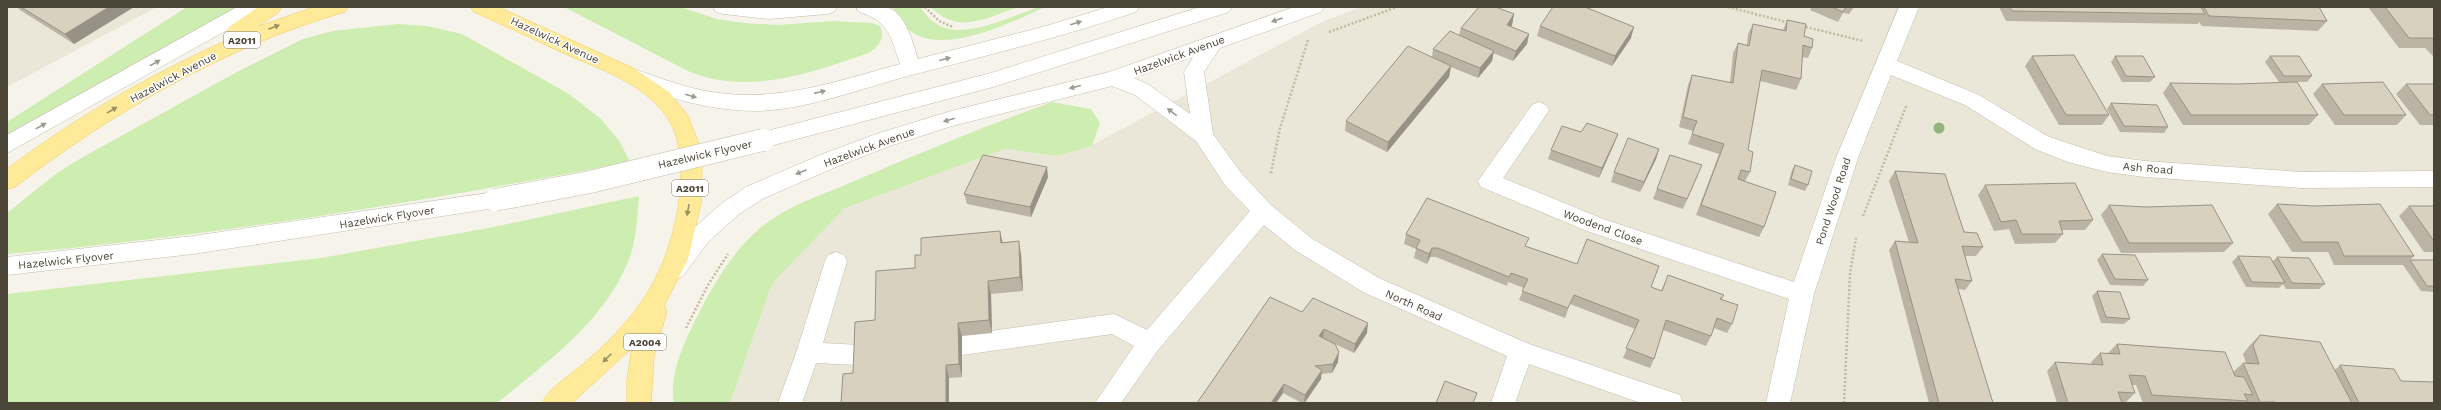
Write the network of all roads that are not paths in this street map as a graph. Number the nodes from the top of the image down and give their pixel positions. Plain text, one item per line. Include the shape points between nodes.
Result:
1 (252, 7) edge
2 (272, 7) edge
3 (338, 7) edge
4 (482, 7) edge
5 (723, 7) edge
6 (827, 7) edge
7 (866, 7) edge
8 (1129, 7) edge
9 (1222, 7) edge
10 (1314, 7) edge
11 (1910, 7) edge
12 (1213, 43) junction
13 (1887, 56) junction
14 (911, 68) junction
15 (628, 74) junction
16 (1113, 78) junction
17 (151, 87) junction
18 (1539, 110) dead end
19 (79, 130) junction
20 (1203, 135) junction
21 (7, 145) edge
22 (7, 168) edge
23 (2434, 179) edge
24 (7, 181) edge
25 (1263, 211) junction
26 (836, 261) dead end
27 (7, 266) edge
28 (668, 278) junction
29 (1802, 294) junction
30 (1150, 343) junction
31 (962, 345) dead end
32 (1521, 351) junction
33 (808, 353) junction
34 (859, 355) edge
35 (554, 403) edge
36 (639, 403) edge
37 (790, 403) edge
38 (1108, 403) edge
39 (1503, 403) edge
40 (1671, 403) edge
41 (1778, 403) edge

21 -> 1 street
2 - 17 main road, A2011
17 -> 3 main road, Hazelwick Avenue / A2011 via 260,32
4 - 15 main road, Hazelwick Avenue / A2011
5 - 6 street via 769,12
7 - 14 street via 882,11 893,20
14 -> 8 street, Hazelwick Avenue
9 - 27 street, Hazelwick Flyover, bridge via 992,80 590,182 495,200 193,245
10 -> 12 street, Hazelwick Avenue
11 - 13 street, Pond Wood Road
12 - 16 street, Hazelwick Avenue
12 - 20 street, North Road via 1194,72
13 - 23 street, Ash Road via 1972,100 2042,143 2107,164 2302,180
13 - 29 street, Pond Wood Road via 1847,158
15 -> 14 street, Hazelwick Avenue via 700,99 752,103 805,96
15 -> 28 main road, Hazelwick Avenue / A2011 via 657,92 670,106 685,131 688,143 691,171 688,208
20 -> 16 street, North Road via 1142,90
16 -> 28 street, Hazelwick Avenue via 951,119 883,140 770,186 743,200 714,222 686,251
19 -> 17 main road, Hazelwick Avenue / A2011
18 - 29 street, Woodend Close via 1489,181 1595,225
19 - 22 street
19 - 24 main road, A2011
20 - 25 street, North Road via 1233,179
25 - 30 street
25 - 32 street, North Road via 1303,244 1371,285
26 - 33 street
28 -> 35 main road, Hazelwick Avenue / A2011 via 649,310 620,345
28 - 36 main road, A2004 via 645,344 638,382
29 - 41 street, Pond Wood Road
30 - 31 street via 1114,324
30 - 38 street
32 - 39 street
32 - 40 street, North Road
33 - 34 street
33 - 37 street

